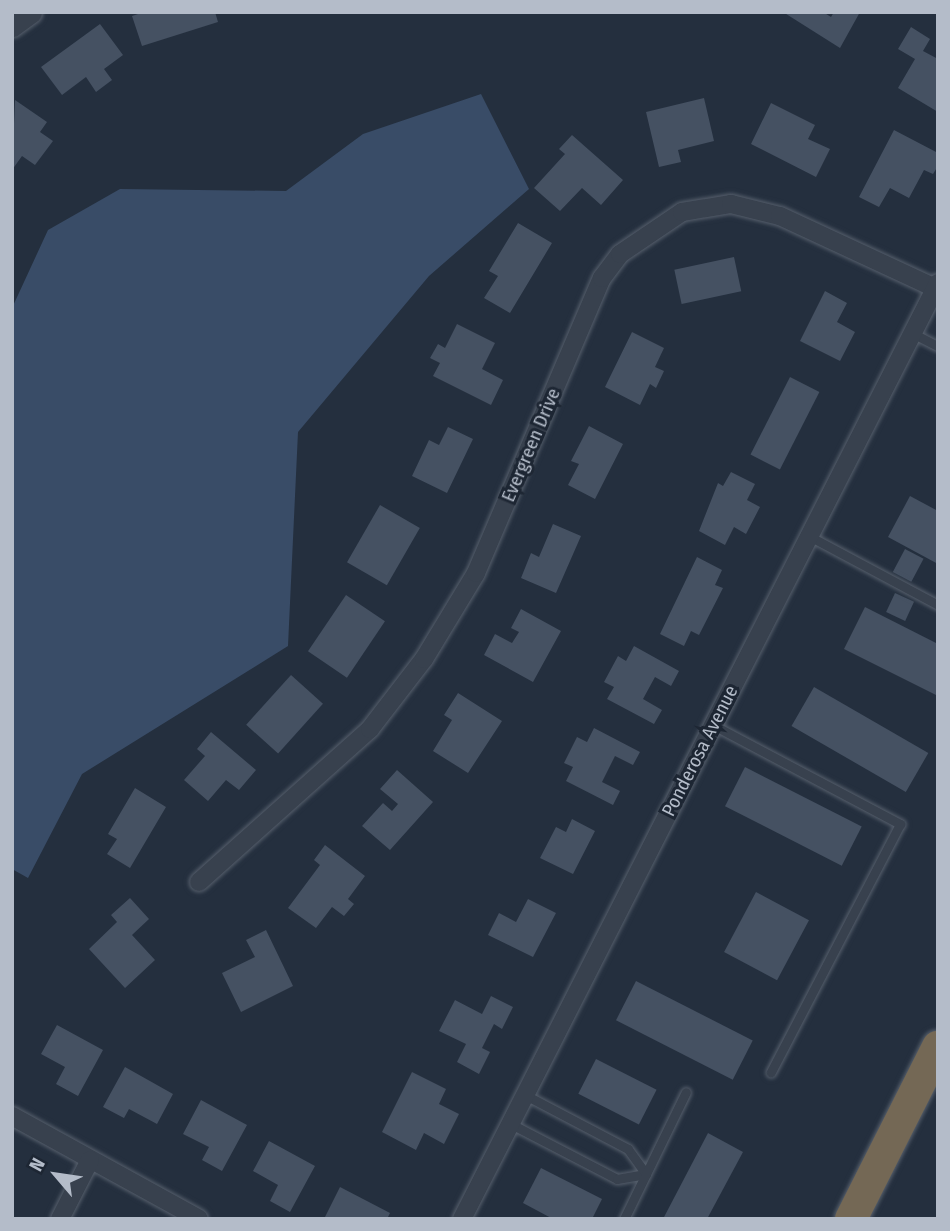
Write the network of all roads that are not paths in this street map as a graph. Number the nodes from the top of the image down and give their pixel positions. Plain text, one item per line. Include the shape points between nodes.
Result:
1 (30, 12) edge
2 (12, 25) edge
3 (937, 285) edge
4 (912, 333) junction
5 (938, 346) edge
6 (809, 537) junction
7 (938, 605) edge
8 (713, 725) junction
9 (199, 882) dead end
10 (938, 1048) edge
11 (771, 1072) dead end
12 (686, 1093) dead end
13 (525, 1095) junction
14 (12, 1115) edge
15 (511, 1124) junction
16 (90, 1160) junction
17 (646, 1174) junction
18 (61, 1219) edge
19 (199, 1219) edge
20 (462, 1219) edge
21 (624, 1219) edge
22 (851, 1219) edge

1 - 2 street
3 - 4 street, Ponderosa Avenue
3 - 9 street, Evergreen Drive via 780,216 731,204 682,212 620,254 602,278 476,573 424,659 370,729
4 - 5 lane
4 - 6 street, Ponderosa Avenue
6 - 7 lane
6 - 8 street, Ponderosa Avenue
8 - 11 lane via 900,824
8 - 13 street, Ponderosa Avenue
10 - 22 highway
12 - 17 lane
13 - 15 street, Ponderosa Avenue
13 - 17 lane via 628,1149
14 - 16 street
15 - 17 lane via 617,1179
15 - 20 street, Ponderosa Avenue
16 - 18 street
16 - 19 street
17 - 21 lane

